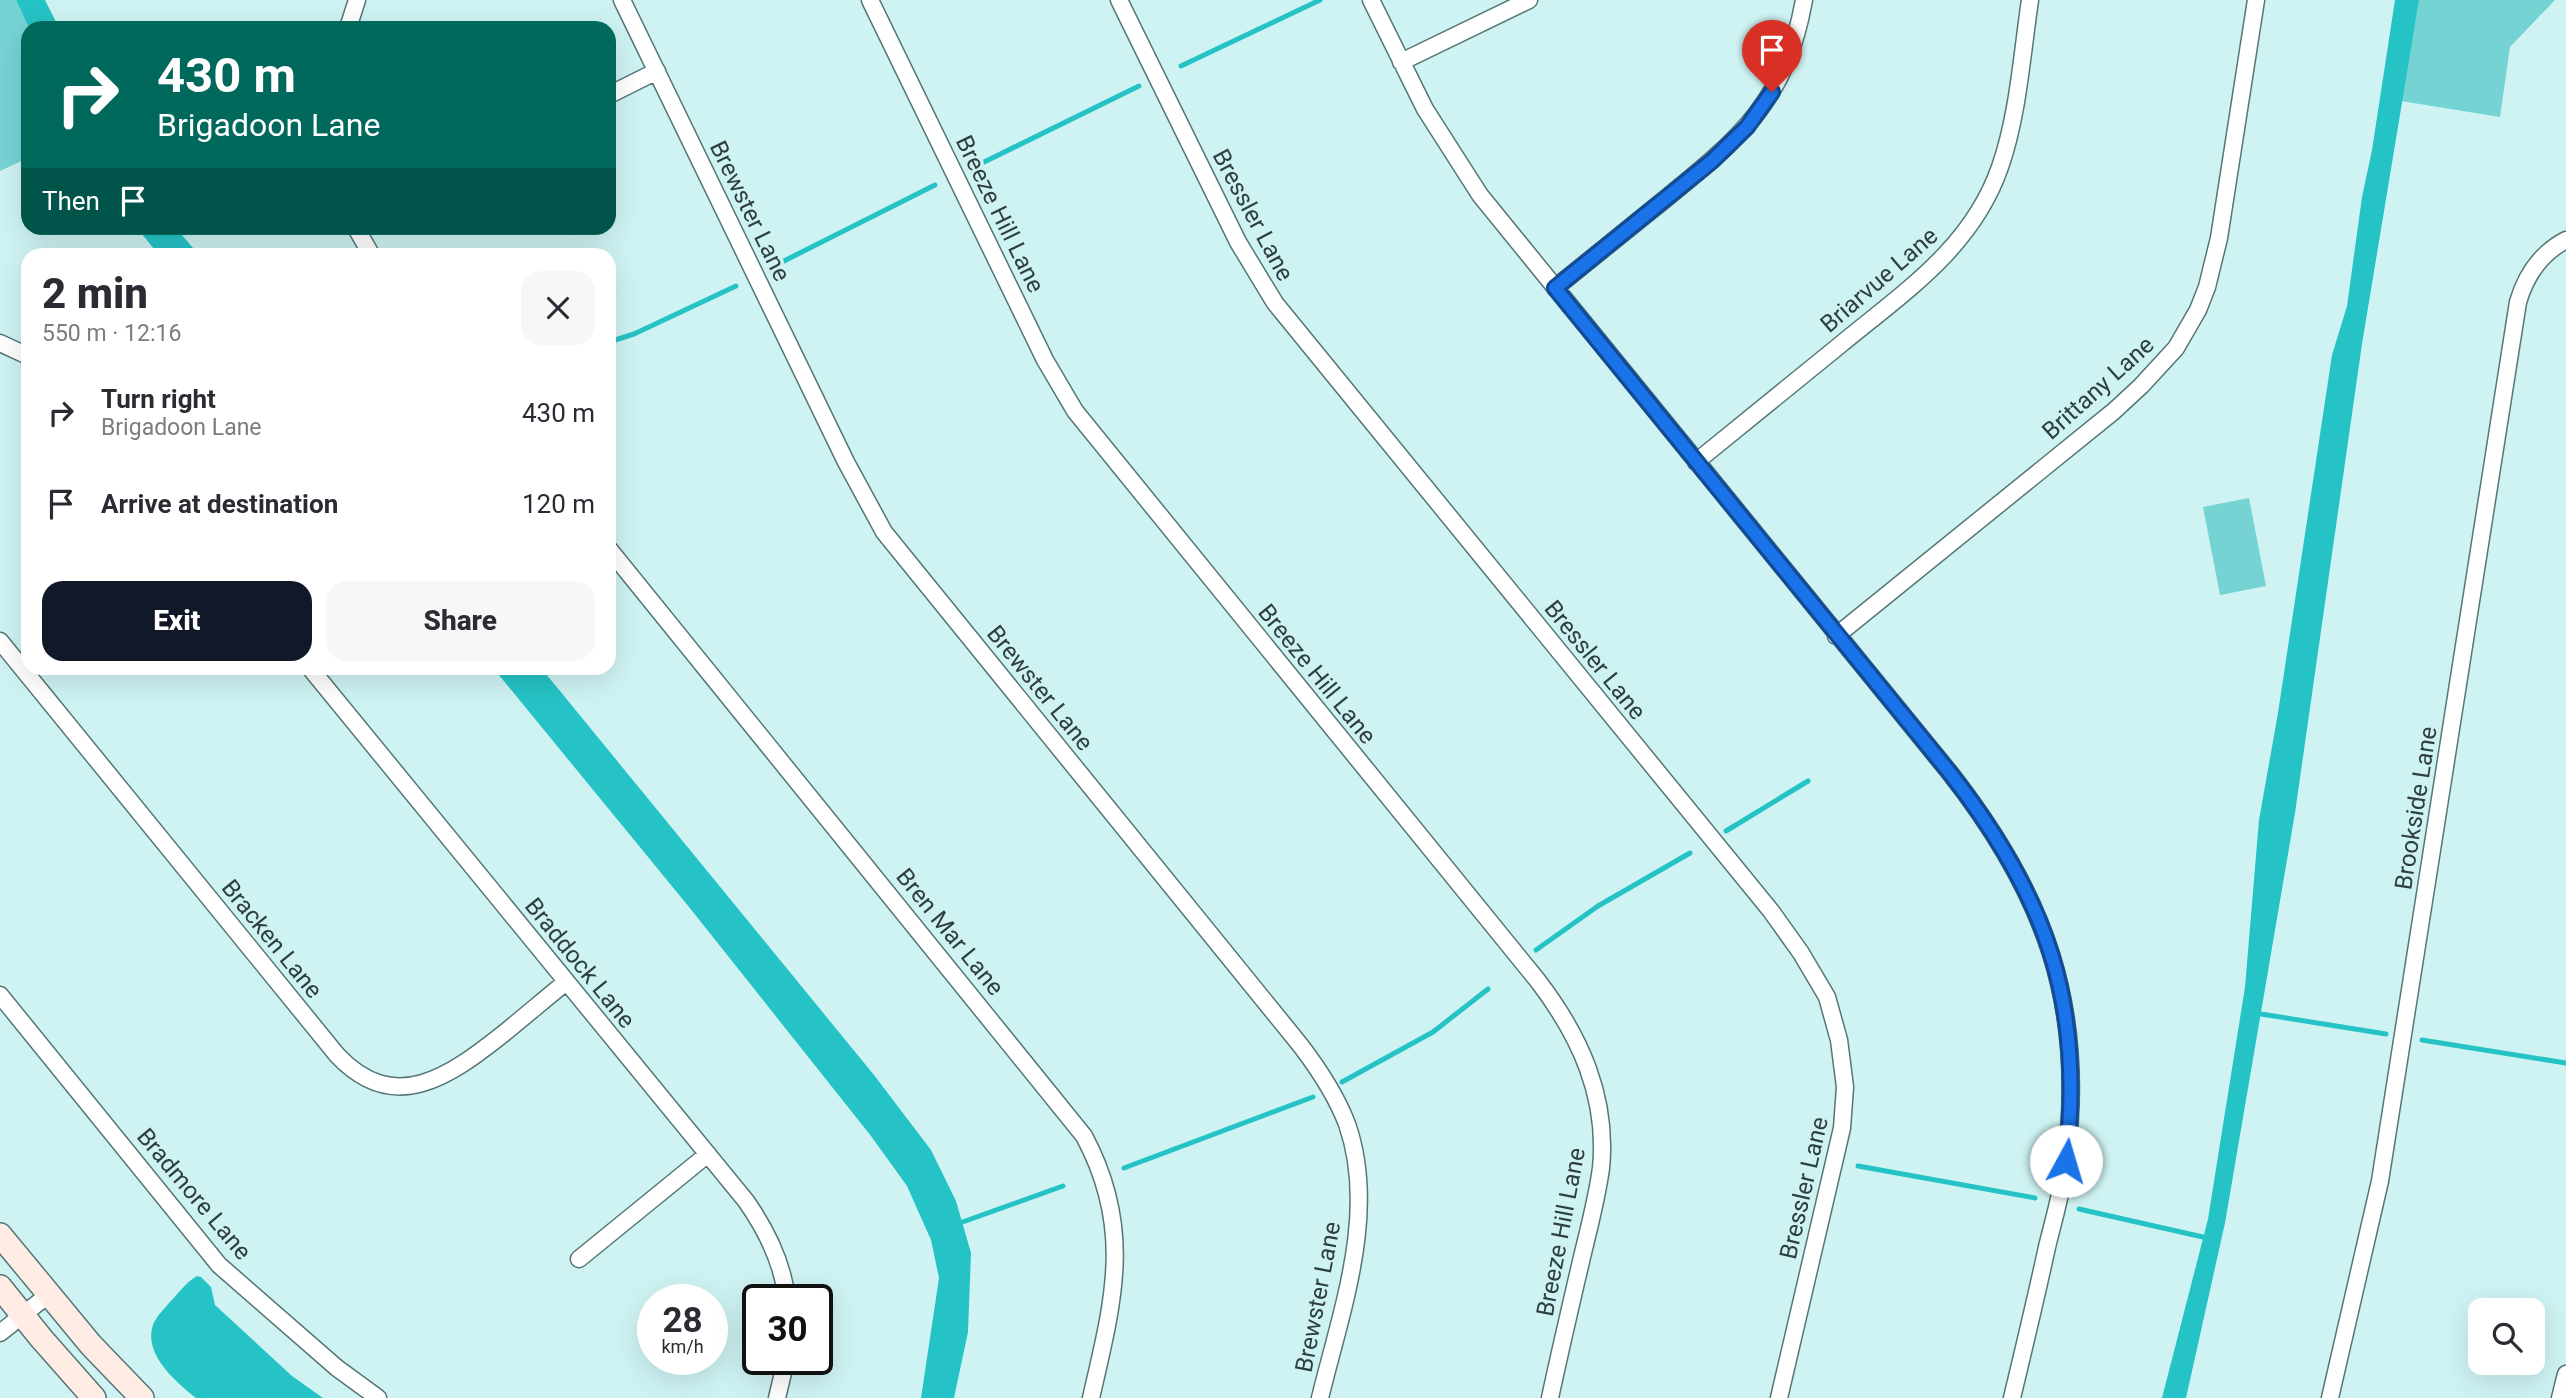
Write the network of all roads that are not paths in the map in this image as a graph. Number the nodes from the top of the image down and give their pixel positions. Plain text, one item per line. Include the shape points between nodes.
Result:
1 (357, 0) edge
2 (622, 0) edge
3 (870, 0) edge
4 (1119, 0) edge
5 (1371, 0) edge
6 (1529, 0) edge
7 (1804, 0) edge
8 (2030, 0) edge
9 (2256, 0) edge
10 (350, 21) edge
11 (1401, 62) junction
12 (657, 71) junction
13 (616, 92) edge
14 (2566, 240) edge
15 (1555, 288) junction
16 (0, 343) edge
17 (21, 353) edge
18 (1696, 462) junction
19 (616, 558) edge
20 (1836, 636) junction
21 (0, 640) edge
22 (21, 666) edge
23 (28, 675) edge
24 (316, 675) edge
25 (566, 982) junction
26 (0, 995) edge
27 (708, 1154) junction
28 (0, 1235) edge
29 (579, 1259) dead end
30 (783, 1284) edge
31 (0, 1287) edge
32 (48, 1295) junction
33 (23, 1316) junction
34 (0, 1334) edge
35 (2566, 1374) edge
36 (782, 1375) edge
37 (94, 1398) edge
38 (142, 1398) edge
39 (378, 1398) edge
40 (777, 1398) edge
41 (1091, 1398) edge
42 (1320, 1398) edge
43 (1550, 1398) edge
44 (1779, 1398) edge
45 (2012, 1398) edge
46 (2330, 1398) edge
47 (2560, 1398) edge

1 - 10 street
2 - 12 street, Brewster Lane
3 - 43 street, Breeze Hill Lane via 1074,411 1538,981 1579,1044 1599,1109 1602,1156
4 - 44 street, Bressler Lane via 1238,242 1268,293 1771,911 1827,997 1842,1059 1844,1112
5 - 11 street
6 - 11 street
7 - 15 street via 1786,66 1747,127 1712,161
8 - 18 street, Briarvue Lane via 2004,153 1989,194 1965,235 1908,289
9 - 20 street, Brittany Lane via 2214,263 2198,310 2176,348 2128,399
11 - 15 street via 1469,180
12 - 13 street
12 - 42 street, Brewster Lane via 884,532 1301,1046 1337,1100 1354,1154 1358,1221
14 - 46 street, Brookside Lane via 2532,270 2518,302 2380,1181
15 - 18 street
16 - 17 street
18 - 20 street
19 - 41 street, Bren Mar Lane via 1084,1136 1106,1188 1116,1249 1110,1311
20 - 45 street via 1991,827 2033,904 2059,983 2071,1055 2067,1151
21 - 22 street, Bracken Lane
23 - 25 street, Bracken Lane via 355,1072 398,1086 440,1078 471,1059
24 - 25 street, Braddock Lane
25 - 27 street, Braddock Lane
26 - 39 street, Bradmore Lane via 219,1265
27 - 29 street
27 - 30 street, Braddock Lane via 765,1230
28 - 32 main road
31 - 33 main road
32 - 33 street
32 - 38 main road
33 - 34 street
33 - 37 main road
35 - 47 street
36 - 40 street

